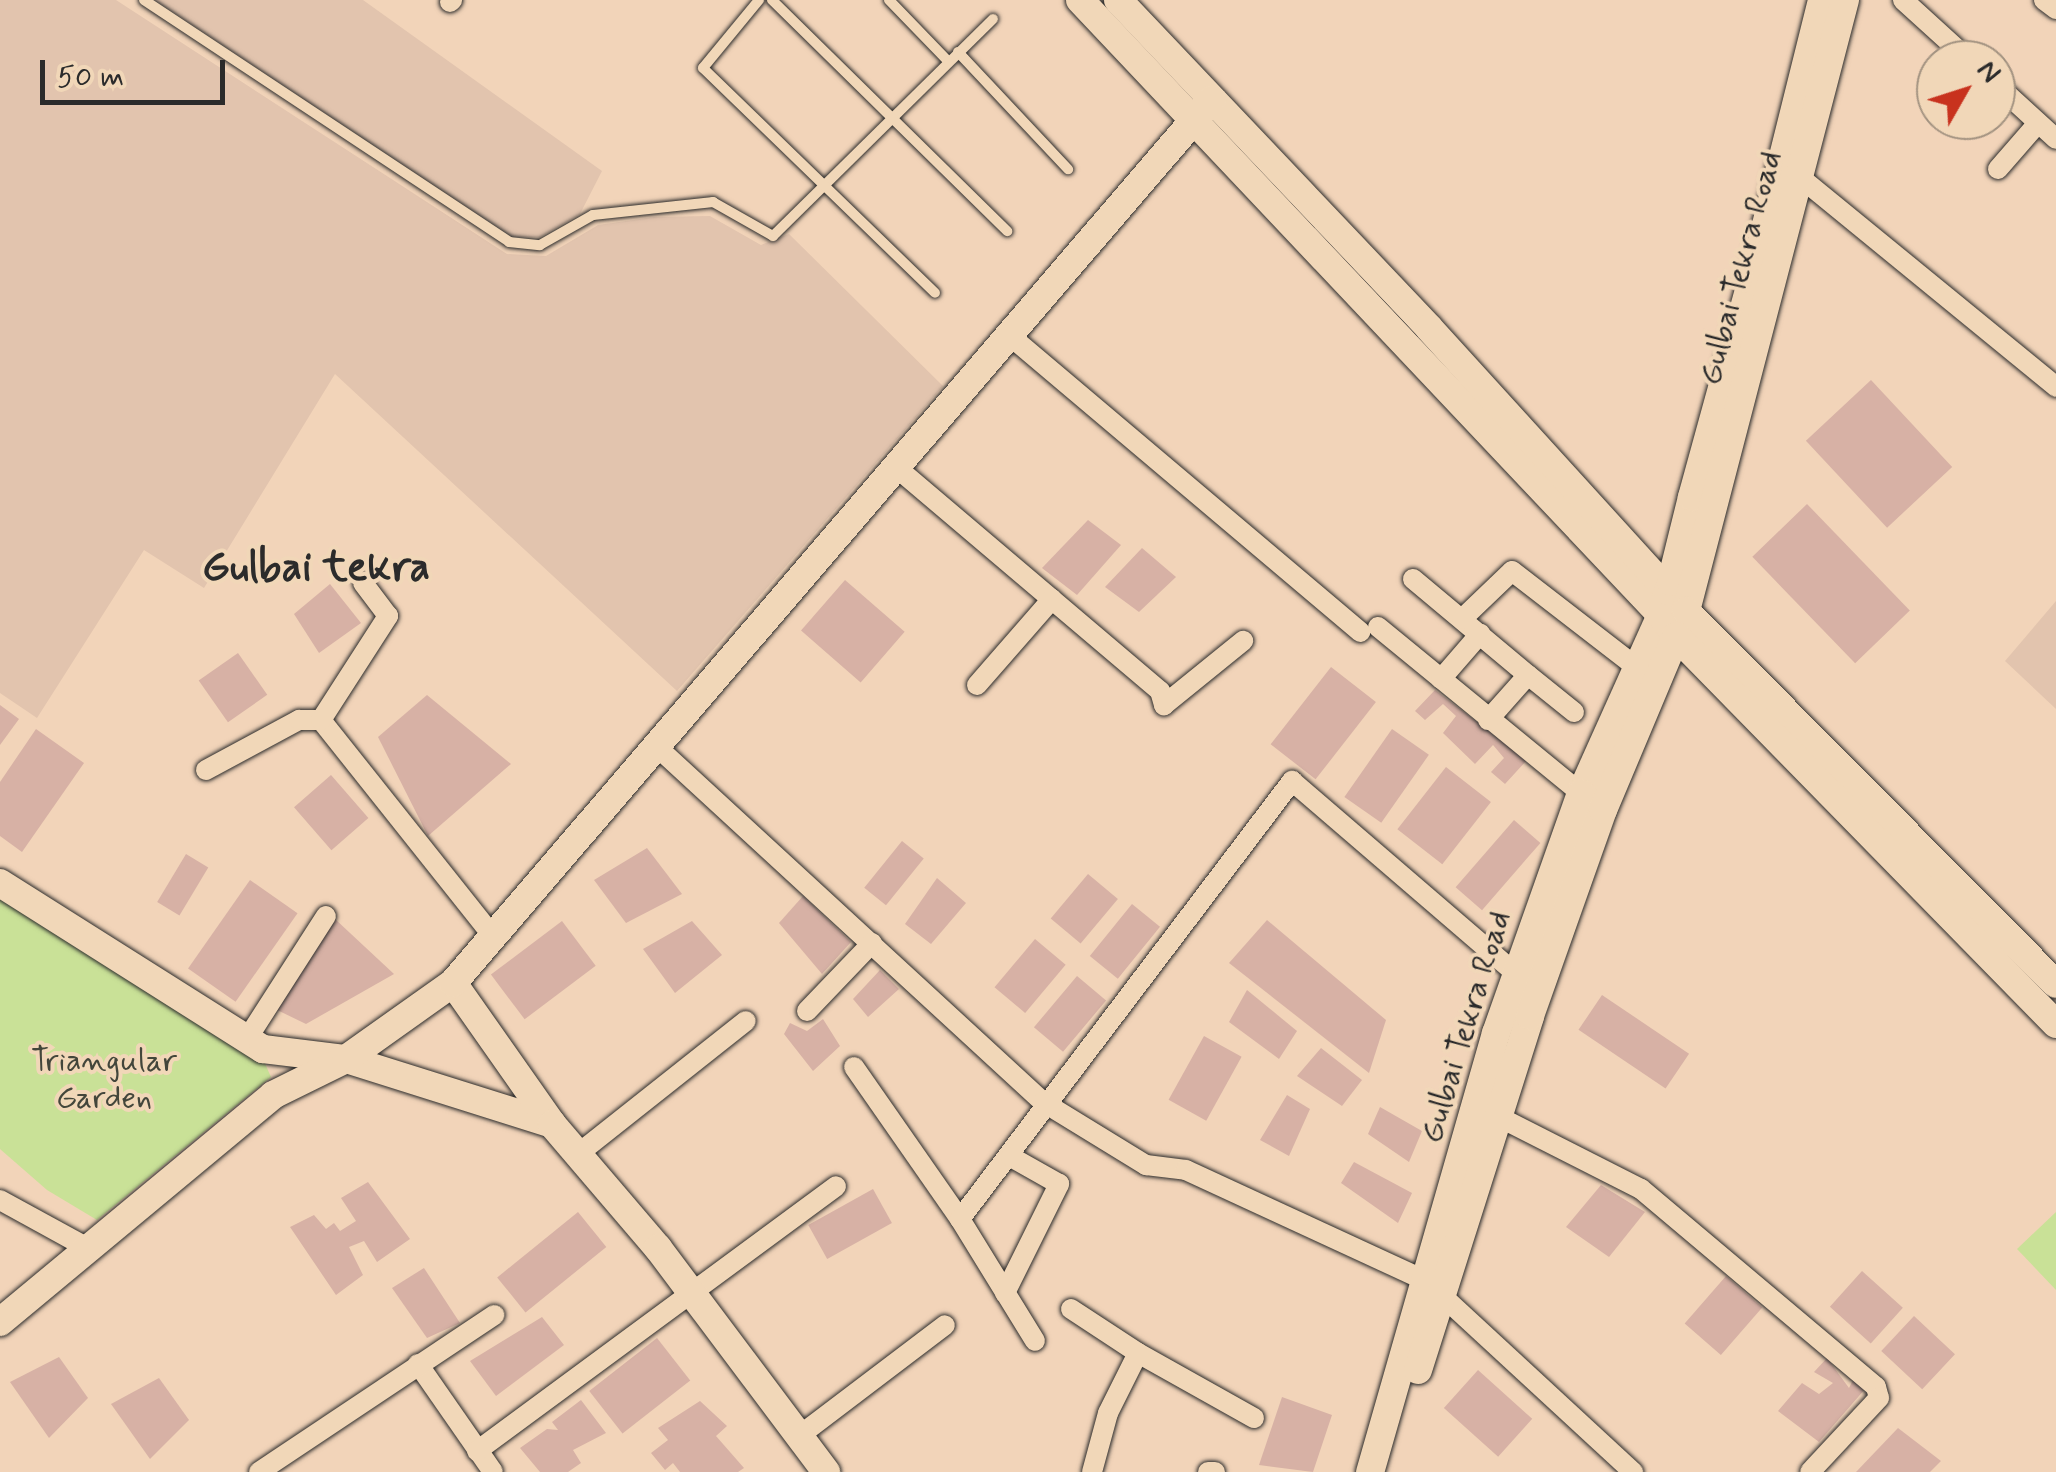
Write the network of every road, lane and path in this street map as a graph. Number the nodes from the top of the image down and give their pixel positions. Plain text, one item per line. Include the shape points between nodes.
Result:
1 (144, 0) edge
2 (759, 0) edge
3 (772, 0) edge
4 (889, 0) edge
5 (1080, 0) edge
6 (1118, 0) edge
7 (1822, 0) edge
8 (1846, 0) edge
9 (1903, 0) edge
10 (2044, 0) edge
11 (2056, 9) edge
12 (992, 19) dead end
13 (1947, 40) edge
14 (958, 52) junction
15 (948, 61) junction
16 (2016, 103) edge
17 (1202, 109) junction
18 (892, 118) junction
19 (2038, 123) junction
20 (2056, 139) edge
21 (1068, 169) dead end
22 (1998, 170) dead end
23 (1801, 178) junction
24 (824, 188) junction
25 (1008, 231) dead end
26 (935, 293) dead end
27 (1009, 335) junction
28 (2056, 386) edge
29 (898, 468) junction
30 (1413, 579) dead end
31 (364, 583) dead end
32 (1052, 599) junction
33 (1673, 613) junction
34 (1462, 620) junction
35 (1480, 634) junction
36 (1243, 640) dead end
37 (1636, 667) junction
38 (1528, 676) junction
39 (1442, 679) junction
40 (977, 686) dead end
41 (1574, 712) dead end
42 (321, 720) junction
43 (1488, 720) junction
44 (656, 746) junction
45 (206, 770) dead end
46 (1581, 793) junction
47 (0, 883) edge
48 (326, 916) dead end
49 (491, 934) junction
50 (872, 943) junction
51 (1518, 976) junction
52 (453, 983) junction
53 (2056, 984) edge
54 (807, 1010) dead end
55 (746, 1021) dead end
56 (2056, 1024) edge
57 (246, 1039) junction
58 (346, 1059) junction
59 (854, 1067) dead end
60 (1043, 1102) junction
61 (1499, 1117) junction
62 (552, 1124) junction
63 (578, 1154) junction
64 (1010, 1157) junction
65 (836, 1186) dead end
66 (0, 1200) edge
67 (960, 1219) junction
68 (86, 1247) junction
69 (1435, 1289) junction
70 (690, 1290) junction
71 (1005, 1293) junction
72 (1071, 1309) dead end
73 (494, 1315) dead end
74 (0, 1322) edge
75 (946, 1325) dead end
76 (1035, 1342) dead end
77 (1138, 1354) junction
78 (418, 1364) junction
79 (1254, 1418) dead end
80 (799, 1436) junction
81 (477, 1451) junction
82 (261, 1471) edge
83 (493, 1472) edge
84 (826, 1472) edge
85 (1092, 1472) edge
86 (1370, 1472) edge
87 (1389, 1472) edge
88 (1632, 1472) edge
89 (1810, 1472) edge

1 - 24 lane via 508,242 540,244 593,215 642,205 713,202 773,236
2 - 24 lane via 703,68
3 - 18 lane
4 - 15 lane
5 - 17 main road
6 - 17 main road
7 - 33 main road, Gulbai Tekra Road
8 - 23 main road, Gulbai Tekra Road
9 - 13 street
10 - 11 street
12 - 14 lane
14 - 15 lane
14 - 21 lane
15 - 18 lane
16 - 19 street
17 - 27 main road
17 - 33 main road
18 - 24 lane
18 - 25 lane
19 - 20 street
19 - 22 street
23 - 28 street
23 - 33 main road, Gulbai Tekra Road
24 - 26 lane
27 - 29 main road
27 - 39 street via 1369,630
29 - 32 street
29 - 44 main road
30 - 34 street
31 - 42 street via 388,616
32 - 36 street via 1160,691 1164,705
32 - 40 street
33 - 37 main road, Gulbai Tekra Road
33 - 53 main road
33 - 56 main road
33 - 61 main road, Gulbai Tekra Road
34 - 35 street
34 - 37 street via 1512,571
35 - 38 street
35 - 39 street
37 - 46 main road, Gulbai Tekra Road
38 - 41 street
38 - 43 street
39 - 43 street
42 - 45 street via 299,720
42 - 49 street
43 - 46 street
44 - 49 main road
44 - 50 street
46 - 51 main road, Gulbai Tekra Road
47 - 57 main road
48 - 57 street
49 - 52 main road
50 - 54 street
50 - 60 street
51 - 60 street via 1292,782
51 - 69 main road, Gulbai Tekra Road
52 - 58 main road
52 - 62 main road
55 - 63 street
57 - 58 main road via 263,1049
58 - 62 main road
58 - 68 main road via 274,1096
59 - 67 street
60 - 64 street
60 - 69 street via 1146,1164 1186,1170
61 - 69 main road, Gulbai Tekra Road
61 - 89 street via 1641,1189 1876,1386 1879,1398
62 - 63 main road
63 - 70 main road
64 - 67 street
64 - 71 street via 1059,1184
65 - 70 street
66 - 68 street
67 - 71 street
68 - 74 main road
69 - 86 main road, Gulbai Tekra Road
69 - 87 main road, Gulbai Tekra Road
69 - 88 street
70 - 80 main road
70 - 81 street
71 - 76 street
72 - 77 street
73 - 78 street
75 - 80 street
77 - 79 street
77 - 85 street via 1108,1413
78 - 81 street
78 - 82 street
80 - 84 main road
81 - 83 street

